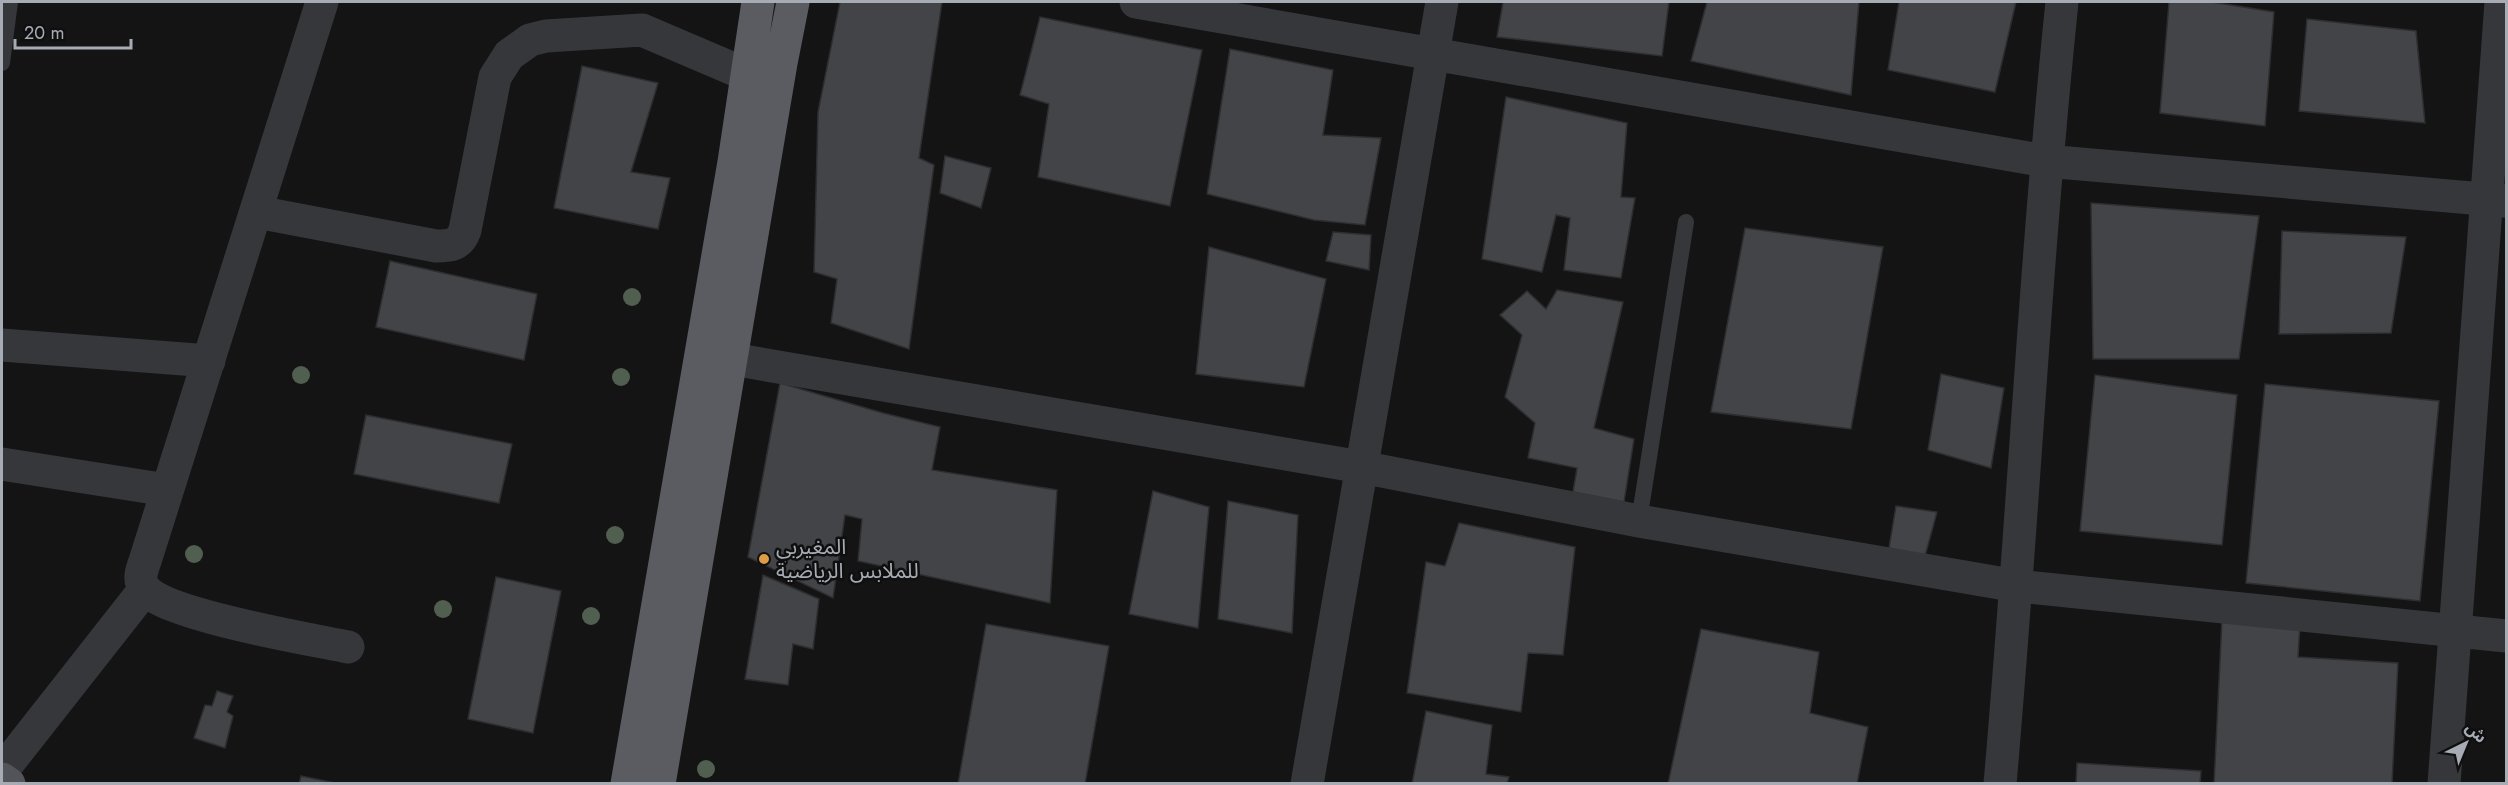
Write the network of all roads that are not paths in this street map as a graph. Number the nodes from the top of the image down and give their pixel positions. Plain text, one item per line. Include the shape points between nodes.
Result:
1 (10, 2) edge
2 (322, 2) edge
3 (758, 2) edge
4 (793, 2) edge
5 (1137, 2) edge
6 (1442, 2) edge
7 (2062, 2) edge
8 (2501, 2) edge
9 (1433, 52) junction
10 (2, 63) edge
11 (745, 74) junction
12 (2046, 161) junction
13 (2497, 200) edge
14 (257, 212) junction
15 (1686, 222) dead end
16 (2, 345) edge
17 (732, 360) junction
18 (208, 361) junction
19 (2, 464) edge
20 (1361, 467) junction
21 (167, 490) junction
22 (1638, 521) junction
23 (2017, 586) junction
24 (145, 589) junction
25 (2456, 632) junction
26 (2506, 636) edge
27 (348, 647) dead end
28 (2, 771) edge
29 (2, 780) edge
30 (666, 782) edge
31 (9, 783) edge
32 (627, 783) edge
33 (1307, 783) edge
34 (2000, 783) edge
35 (2444, 783) edge

1 - 10 lane
2 - 14 street
3 - 11 highway
4 - 17 highway
5 - 9 street
6 - 9 street
7 - 12 street
8 - 13 street
9 - 12 street
9 - 20 street
11 - 14 street via 642,30 530,40 509,55 495,77 465,230 458,242 436,246
11 - 32 highway via 732,174
12 - 13 street
12 - 23 street
13 - 25 street
14 - 18 street
15 - 22 lane
16 - 18 street
17 - 20 street
17 - 30 highway
18 - 21 street
19 - 21 street
20 - 22 street
20 - 33 street
21 - 24 street via 141,573
22 - 23 street
23 - 25 street
23 - 34 street
24 - 27 street via 193,613
24 - 28 street
25 - 26 street
25 - 35 street
29 - 31 main road

